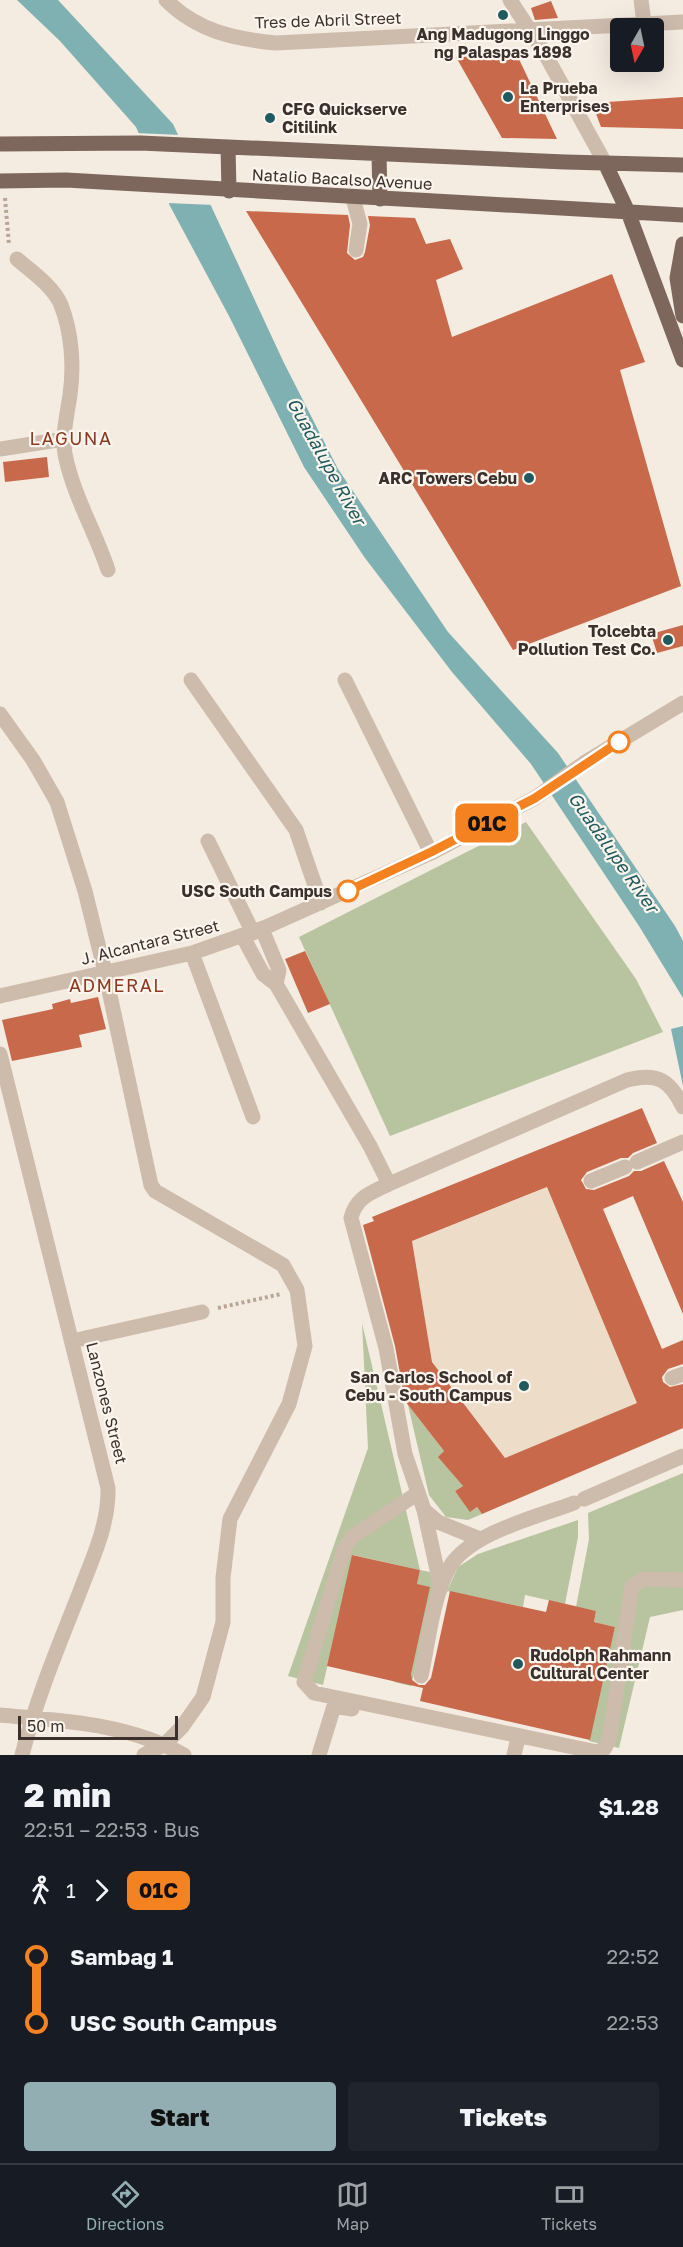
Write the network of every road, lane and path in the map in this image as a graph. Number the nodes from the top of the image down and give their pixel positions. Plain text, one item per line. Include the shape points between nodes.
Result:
1 (166, 0) edge
2 (510, 0) edge
3 (641, 0) edge
4 (644, 18) edge
5 (664, 22) edge
6 (683, 22) edge
7 (610, 25) edge
8 (529, 28) junction
9 (0, 144) edge
10 (228, 147) junction
11 (379, 154) junction
12 (605, 163) junction
13 (683, 165) edge
14 (1, 180) edge
15 (229, 191) junction
16 (353, 198) junction
17 (380, 199) junction
18 (628, 212) junction
19 (683, 215) edge
20 (683, 244) edge
21 (356, 250) dead end
22 (18, 259) joint
23 (683, 316) edge
24 (683, 360) edge
25 (64, 439) junction
26 (0, 449) edge
27 (108, 570) dead end
28 (191, 680) dead end
29 (345, 680) dead end
30 (683, 703) edge
31 (0, 714) edge
32 (208, 841) dead end
33 (431, 852) junction
34 (321, 903) junction
35 (253, 933) junction
36 (192, 953) junction
37 (105, 972) junction
38 (0, 996) edge
39 (0, 1054) edge
40 (683, 1107) edge
41 (253, 1118) dead end
42 (683, 1142) edge
43 (591, 1181) dead end
44 (389, 1184) junction
45 (297, 1290) junction
46 (202, 1312) joint
47 (72, 1341) junction
48 (683, 1456) edge
49 (418, 1493) junction
50 (424, 1510) junction
51 (480, 1539) junction
52 (683, 1580) edge
53 (441, 1588) junction
54 (421, 1676) dead end
55 (0, 1715) edge
56 (31, 1718) junction
57 (165, 1744) junction
58 (515, 1748) edge
59 (22, 1755) edge
60 (144, 1755) edge
61 (183, 1755) edge
62 (319, 1755) edge
63 (563, 1755) edge

1 - 8 street, Tres de Abril Street via 225,37 276,43
2 - 8 street
3 - 4 street
5 - 6 street, Tres de Abril Street
7 - 8 street, Tres de Abril Street
8 - 12 street
9 - 10 main road, Natalio Bacalso Avenue
10 - 11 main road, Natalio Bacalso Avenue
10 - 15 main road
11 - 12 main road, Natalio Bacalso Avenue
11 - 17 main road
12 - 13 main road, Natalio Bacalso Avenue
12 - 18 main road
14 - 15 main road, Natalio Bacalso Avenue via 66,180
14 - 22 path via 11,255
15 - 16 main road, Natalio Bacalso Avenue
16 - 17 main road, Natalio Bacalso Avenue
16 - 21 street via 360,224
17 - 18 main road, Natalio Bacalso Avenue
18 - 19 main road, Natalio Bacalso Avenue
18 - 24 main road
20 - 23 main road via 677,278
22 - 25 street via 61,305 72,358
25 - 26 street
25 - 27 street via 86,521
28 - 34 street via 296,830
29 - 33 street
30 - 33 street, J. Alcantara Street via 535,798
31 - 37 street via 57,802
32 - 35 street
33 - 34 street, J. Alcantara Street
34 - 35 street, J. Alcantara Street
35 - 36 street, J. Alcantara Street
35 - 44 street via 279,970 276,984
36 - 37 street, J. Alcantara Street
36 - 41 street
37 - 38 street, J. Alcantara Street
37 - 45 street via 151,1185 155,1191 278,1260
39 - 47 street, Lanzones Street
40 - 44 street via 672,1087 655,1078 639,1077
42 - 43 street
44 - 49 street via 360,1198 351,1218 386,1348 405,1454
45 - 46 path
45 - 57 street via 305,1346 302,1365 289,1404 230,1520 223,1578 223,1622 203,1697
46 - 47 street
47 - 56 street, Lanzones Street via 105,1467 109,1507
48 - 51 street
49 - 50 street
49 - 52 street via 352,1537 344,1548 304,1682 314,1693 597,1752 609,1740 632,1586 644,1578
50 - 51 street via 438,1522
50 - 53 street
51 - 53 street via 453,1561
53 - 54 street
55 - 56 street
56 - 57 street via 110,1727
56 - 59 street, Lanzones Street
57 - 60 street
57 - 61 street
58 - 62 street via 334,1706
58 - 63 street

